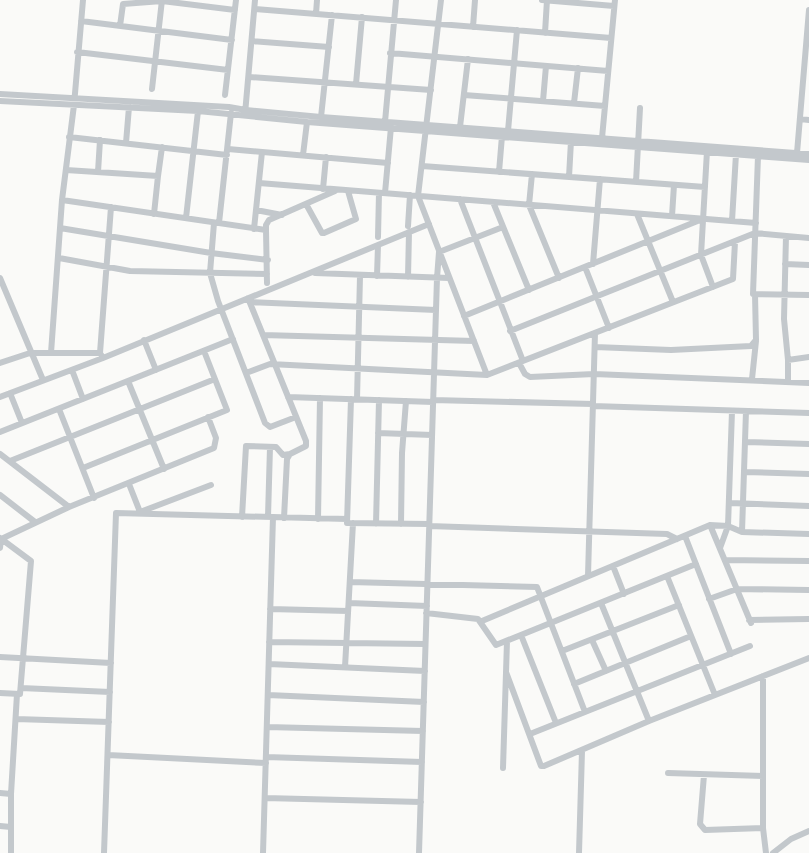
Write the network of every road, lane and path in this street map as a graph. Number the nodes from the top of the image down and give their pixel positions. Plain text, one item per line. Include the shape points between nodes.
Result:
1 (83, 0) edge
2 (162, 0) edge
3 (236, 0) edge
4 (255, 0) edge
5 (317, 0) edge
6 (396, 0) edge
7 (441, 0) edge
8 (475, 0) edge
9 (542, 0) edge
10 (547, 0) edge
11 (583, 2) edge
12 (614, 3) edge
13 (255, 9) junction
14 (235, 10) junction
15 (809, 10) edge
16 (316, 14) junction
17 (332, 15) junction
18 (362, 17) junction
19 (394, 20) junction
20 (81, 21) junction
21 (439, 24) junction
22 (120, 26) junction
23 (472, 27) junction
24 (517, 30) junction
25 (158, 31) junction
26 (545, 33) junction
27 (611, 38) junction
28 (232, 39) junction
29 (252, 41) junction
30 (329, 47) junction
31 (77, 52) junction
32 (807, 52) edge
33 (390, 53) junction
34 (435, 57) junction
35 (468, 59) junction
36 (154, 61) junction
37 (514, 63) junction
38 (546, 66) junction
39 (578, 68) junction
40 (228, 70) junction
41 (608, 70) junction
42 (249, 77) junction
43 (325, 82) junction
44 (356, 84) junction
45 (387, 86) junction
46 (152, 89) dead end
47 (431, 90) junction
48 (0, 94) edge
49 (464, 94) junction
50 (225, 95) dead end
51 (511, 98) junction
52 (0, 101) edge
53 (75, 101) junction
54 (543, 101) junction
55 (574, 104) junction
56 (605, 106) junction
57 (129, 107) junction
58 (639, 108) dead end
59 (198, 111) junction
60 (245, 112) junction
61 (231, 113) junction
62 (321, 117) junction
63 (800, 119) junction
64 (809, 120) edge
65 (307, 122) junction
66 (385, 122) junction
67 (391, 127) junction
68 (426, 127) junction
69 (460, 127) junction
70 (508, 131) junction
71 (502, 136) junction
72 (69, 137) junction
73 (602, 138) junction
74 (100, 140) junction
75 (571, 141) junction
76 (126, 143) junction
77 (639, 144) junction
78 (162, 147) junction
79 (194, 151) junction
80 (707, 151) junction
81 (227, 152) junction
82 (262, 152) junction
83 (796, 153) junction
84 (736, 154) junction
85 (809, 154) edge
86 (303, 155) junction
87 (758, 156) junction
88 (326, 157) junction
89 (809, 160) edge
90 (388, 163) junction
91 (422, 166) junction
92 (66, 170) junction
93 (98, 172) junction
94 (499, 172) junction
95 (532, 174) junction
96 (158, 176) junction
97 (569, 177) junction
98 (600, 179) junction
99 (636, 182) junction
100 (259, 183) junction
101 (674, 185) junction
102 (705, 188) junction
103 (323, 189) junction
104 (336, 190) junction
105 (348, 191) junction
106 (382, 193) junction
107 (410, 195) junction
108 (418, 196) junction
109 (460, 199) junction
110 (62, 200) junction
111 (493, 202) junction
112 (306, 204) junction
113 (529, 205) junction
114 (111, 207) junction
115 (256, 210) junction
116 (598, 210) junction
117 (637, 213) junction
118 (154, 214) junction
119 (282, 215) junction
120 (672, 216) junction
121 (186, 218) junction
122 (703, 219) junction
123 (732, 221) junction
124 (216, 223) junction
125 (756, 223) junction
126 (429, 224) junction
127 (503, 227) junction
128 (60, 228) junction
129 (254, 229) junction
130 (408, 229) junction
131 (266, 230) junction
132 (756, 233) junction
133 (109, 236) junction
134 (786, 236) junction
135 (378, 237) dead end
136 (474, 238) junction
137 (809, 238) edge
138 (648, 242) junction
139 (735, 242) junction
140 (378, 245) junction
141 (439, 252) junction
142 (211, 253) junction
143 (701, 255) junction
144 (59, 258) junction
145 (268, 261) junction
146 (593, 264) junction
147 (785, 264) junction
148 (809, 265) edge
149 (108, 267) junction
150 (585, 267) junction
151 (660, 271) junction
152 (210, 273) junction
153 (312, 273) junction
154 (267, 274) junction
155 (360, 276) junction
156 (376, 276) junction
157 (408, 277) junction
158 (0, 278) edge
159 (437, 278) junction
160 (449, 278) junction
161 (558, 278) junction
162 (267, 283) dead end
163 (713, 287) junction
164 (529, 290) junction
165 (755, 294) junction
166 (785, 295) junction
167 (809, 295) edge
168 (597, 297) junction
169 (249, 300) junction
170 (499, 302) junction
171 (673, 303) junction
172 (359, 307) junction
173 (221, 308) junction
174 (436, 310) junction
175 (464, 316) junction
176 (609, 328) junction
177 (510, 331) junction
178 (595, 333) junction
179 (262, 335) junction
180 (358, 337) junction
181 (233, 339) junction
182 (144, 340) junction
183 (435, 340) junction
184 (756, 340) junction
185 (474, 341) junction
186 (595, 347) junction
187 (204, 351) junction
188 (30, 352) junction
189 (51, 353) junction
190 (102, 355) junction
191 (809, 357) edge
192 (788, 360) junction
193 (0, 361) edge
194 (521, 362) junction
195 (274, 364) junction
196 (357, 368) junction
197 (72, 370) junction
198 (156, 370) junction
199 (246, 373) junction
200 (434, 374) junction
201 (594, 374) junction
202 (487, 375) junction
203 (215, 379) junction
204 (752, 379) junction
205 (43, 380) junction
206 (128, 381) junction
207 (788, 382) junction
208 (809, 383) edge
209 (10, 393) junction
210 (0, 397) edge
211 (288, 397) junction
212 (320, 398) junction
213 (83, 399) junction
214 (354, 399) junction
215 (379, 400) junction
216 (406, 401) junction
217 (433, 401) junction
218 (593, 405) junction
219 (59, 409) junction
220 (140, 410) junction
221 (732, 411) junction
222 (746, 411) junction
223 (809, 413) edge
224 (208, 417) junction
225 (296, 417) junction
226 (22, 423) junction
227 (0, 432) edge
228 (378, 433) junction
229 (405, 434) junction
230 (432, 435) junction
231 (69, 438) junction
232 (152, 440) junction
233 (745, 442) junction
234 (809, 444) edge
235 (270, 447) junction
236 (0, 454) edge
237 (290, 454) junction
238 (10, 461) junction
239 (83, 468) junction
240 (164, 469) junction
241 (744, 472) junction
242 (809, 474) edge
243 (129, 484) junction
244 (211, 485) dead end
245 (0, 495) edge
246 (94, 498) junction
247 (730, 503) junction
248 (743, 503) junction
249 (809, 506) edge
250 (69, 507) junction
251 (242, 517) junction
252 (271, 517) junction
253 (284, 518) junction
254 (318, 519) junction
255 (350, 521) junction
256 (35, 522) junction
257 (376, 524) junction
258 (401, 524) junction
259 (429, 525) junction
260 (710, 525) junction
261 (728, 526) junction
262 (589, 531) junction
263 (742, 532) junction
264 (809, 534) edge
265 (685, 536) junction
266 (0, 538) edge
267 (677, 539) junction
268 (0, 548) edge
269 (720, 548) junction
270 (725, 560) junction
271 (809, 561) edge
272 (696, 564) junction
273 (613, 566) junction
274 (588, 576) junction
275 (667, 576) junction
276 (350, 582) junction
277 (427, 584) junction
278 (737, 589) junction
279 (809, 590) edge
280 (624, 594) junction
281 (541, 596) junction
282 (709, 599) junction
283 (601, 603) junction
284 (679, 605) junction
285 (348, 607) junction
286 (270, 609) junction
287 (427, 609) junction
288 (809, 619) edge
289 (482, 621) junction
290 (551, 623) junction
291 (612, 631) junction
292 (521, 635) junction
293 (692, 636) junction
294 (592, 639) junction
295 (507, 640) junction
296 (270, 642) junction
297 (346, 643) junction
298 (425, 644) junction
299 (750, 646) dead end
300 (562, 651) junction
301 (731, 654) junction
302 (0, 657) edge
303 (23, 658) junction
304 (809, 658) edge
305 (111, 663) junction
306 (625, 663) junction
307 (269, 664) junction
308 (703, 665) junction
309 (345, 667) junction
310 (424, 670) junction
311 (606, 671) junction
312 (506, 672) junction
313 (763, 676) junction
314 (574, 684) junction
315 (19, 691) junction
316 (637, 691) junction
317 (110, 692) junction
318 (0, 693) edge
319 (268, 695) junction
320 (715, 695) junction
321 (424, 702) junction
322 (585, 712) junction
323 (16, 719) junction
324 (649, 721) junction
325 (109, 722) junction
326 (556, 723) junction
327 (267, 727) junction
328 (423, 731) junction
329 (530, 734) junction
330 (582, 751) junction
331 (108, 755) junction
332 (266, 760) junction
333 (422, 762) junction
334 (503, 768) dead end
335 (668, 773) dead end
336 (704, 775) junction
337 (763, 776) junction
338 (0, 793) edge
339 (10, 794) junction
340 (265, 798) junction
341 (421, 802) junction
342 (0, 826) edge
343 (11, 827) junction
344 (763, 828) junction
345 (809, 831) edge
346 (11, 853) edge
347 (104, 853) edge
348 (263, 853) edge
349 (419, 853) edge
350 (579, 853) edge
351 (766, 853) edge
352 (773, 853) edge

1 - 20 street
2 - 14 street
2 - 22 street via 123,4
2 - 25 street
3 - 14 street
4 - 13 street
5 - 16 street
6 - 19 street
7 - 21 street
8 - 23 street
9 - 10 street
10 - 11 street
10 - 26 street
11 - 12 street
12 - 27 street
13 - 16 street
13 - 29 street
14 - 28 street
15 - 32 street
16 - 17 street
17 - 18 street
17 - 30 street
18 - 19 street
18 - 44 street
19 - 21 street
19 - 33 street
20 - 22 street
20 - 31 street
21 - 23 street
21 - 34 street
22 - 25 street
23 - 24 street
24 - 26 street
24 - 37 street
25 - 28 street
25 - 36 street
26 - 27 street
27 - 41 street
28 - 40 street
29 - 30 street
29 - 42 street
30 - 43 street
31 - 36 street
31 - 53 street
32 - 63 street
33 - 34 street
33 - 45 street
34 - 35 street
34 - 47 street
35 - 37 street
35 - 49 street
36 - 40 street
36 - 46 street
37 - 38 street
37 - 51 street
38 - 39 street
38 - 54 street
39 - 41 street
39 - 55 street
40 - 50 street
41 - 56 street
42 - 43 street
42 - 60 street
43 - 44 street
43 - 62 street
44 - 45 street
45 - 47 street
45 - 66 street
47 - 68 street
48 - 53 street
49 - 51 street
49 - 69 street
51 - 54 street
51 - 70 street
52 - 53 street
53 - 57 street
53 - 60 street via 229,107
53 - 72 street
54 - 55 street
55 - 56 street
56 - 73 street
57 - 59 street
57 - 76 street
58 - 77 street
59 - 61 street
59 - 79 street
60 - 61 street
60 - 62 street
60 - 65 street
61 - 81 street
62 - 66 street
63 - 64 street
63 - 83 street
65 - 67 street
65 - 86 street
66 - 68 street
67 - 68 street
67 - 90 street
68 - 69 street
68 - 71 street
68 - 91 street
69 - 70 street
70 - 73 street
71 - 75 street
71 - 94 street
72 - 74 street
72 - 92 street
73 - 77 street
74 - 76 street
74 - 93 street
75 - 77 street
75 - 97 street
76 - 78 street
77 - 80 street
77 - 83 street
77 - 99 street
78 - 79 street
78 - 96 street
79 - 81 street
79 - 121 street
80 - 84 street
80 - 102 street
81 - 82 street
81 - 124 street
82 - 86 street
82 - 100 street
83 - 85 street
84 - 87 street
84 - 123 street
86 - 88 street
87 - 89 street
87 - 125 street
88 - 90 street
88 - 103 street
90 - 106 street
91 - 94 street
91 - 108 street
92 - 93 street
92 - 110 street
93 - 96 street
94 - 95 street
95 - 97 street
95 - 113 street
96 - 118 street
97 - 98 street
98 - 99 street
98 - 116 street
99 - 101 street
100 - 103 street
100 - 115 street
101 - 102 street
101 - 120 street
102 - 122 street
103 - 104 street
104 - 105 street
104 - 112 street
105 - 106 street
105 - 112 street via 356,219 324,233
106 - 107 street
106 - 135 street
107 - 108 street
107 - 130 street
108 - 109 street
108 - 126 street
109 - 111 street
109 - 136 street
110 - 114 street
110 - 128 street
111 - 113 street
111 - 127 street
112 - 119 street
113 - 116 street
113 - 161 street
114 - 118 street
114 - 133 street
115 - 119 street
115 - 129 street
116 - 117 street
116 - 146 street
117 - 120 street
117 - 138 street
118 - 121 street
119 - 131 street via 267,222
120 - 122 street
121 - 124 street
122 - 123 street
122 - 138 street
122 - 143 street
123 - 125 street
124 - 129 street
124 - 142 street
125 - 132 street
126 - 130 street
126 - 141 street
127 - 136 street
127 - 164 street
128 - 133 street
128 - 144 street
129 - 131 street
130 - 140 street
130 - 157 street
131 - 145 street
132 - 134 street
132 - 139 street
132 - 165 street
133 - 142 street
133 - 149 street
134 - 137 street
134 - 147 street
136 - 141 street
136 - 170 street
138 - 146 street
138 - 151 street
139 - 143 street
139 - 163 street via 733,279
140 - 153 street
140 - 156 street
141 - 159 street
141 - 160 street
142 - 145 street
142 - 152 street
143 - 151 street
143 - 163 street
144 - 149 street
144 - 189 street
145 - 154 street
146 - 150 street
147 - 148 street
147 - 166 street
149 - 152 street
149 - 190 street
150 - 161 street
150 - 168 street
151 - 168 street
151 - 171 street
152 - 154 street
152 - 173 street
153 - 155 street
153 - 169 street
154 - 162 street
155 - 156 street
155 - 172 street
156 - 157 street
157 - 159 street
158 - 188 street
159 - 160 street
159 - 174 street
160 - 175 street
161 - 164 street
163 - 171 street
164 - 170 street
165 - 166 street
165 - 184 street
166 - 167 street
166 - 192 street
168 - 176 street
168 - 177 street
169 - 172 street
169 - 173 street
169 - 179 street
170 - 175 street
170 - 177 street
171 - 176 street
172 - 174 street
172 - 180 street
173 - 181 street
173 - 182 street
174 - 183 street
175 - 185 street
176 - 178 street
177 - 194 street
178 - 186 street
178 - 194 street
179 - 180 street
179 - 195 street
180 - 183 street
180 - 196 street
181 - 187 street
181 - 199 street
182 - 190 street
182 - 198 street
183 - 185 street
183 - 200 street
184 - 186 street via 751,346 682,349
184 - 204 street
185 - 202 street
186 - 201 street
187 - 198 street
187 - 203 street
188 - 189 street
188 - 193 street
188 - 205 street
189 - 190 street
190 - 197 street
191 - 192 street
192 - 207 street
194 - 201 street via 530,377
194 - 202 street
195 - 196 street
195 - 199 street
195 - 211 street
196 - 200 street
196 - 214 street
197 - 205 street
197 - 213 street
198 - 206 street
199 - 225 street via 270,427
200 - 202 street
200 - 217 street
201 - 204 street
201 - 218 street
203 - 220 street
203 - 224 street via 227,410
204 - 207 street
205 - 209 street
206 - 213 street
206 - 220 street
207 - 208 street
209 - 210 street
209 - 226 street
211 - 212 street
211 - 225 street
212 - 214 street
212 - 254 street
213 - 219 street
214 - 215 street
214 - 255 street
215 - 216 street
215 - 228 street
216 - 217 street
216 - 229 street
217 - 218 street
217 - 230 street
218 - 221 street
218 - 262 street
219 - 226 street
219 - 231 street
220 - 231 street
220 - 232 street
221 - 222 street
221 - 247 street
222 - 223 street
222 - 233 street
224 - 232 street
224 - 240 street via 216,438 214,448
225 - 237 street via 306,446
226 - 227 street
228 - 229 street
228 - 257 street
229 - 230 street
229 - 258 street
230 - 259 street
231 - 238 street
231 - 239 street
232 - 239 street
232 - 240 street
233 - 234 street
233 - 241 street
235 - 237 street via 276,447 283,455
235 - 251 street via 246,446
235 - 252 street
236 - 238 street
237 - 253 street
238 - 250 street
239 - 246 street
240 - 243 street
241 - 242 street
241 - 248 street
243 - 244 street via 140,512
243 - 246 street
245 - 256 street
246 - 250 street
247 - 248 street
247 - 261 street
248 - 249 street
248 - 263 street
250 - 256 street
251 - 252 street
251 - 305 street via 116,513
252 - 253 street
252 - 286 street
253 - 254 street
254 - 255 street
255 - 257 street
255 - 276 street
256 - 266 street
257 - 258 street
258 - 259 street
259 - 262 street
259 - 277 street
260 - 261 street
260 - 265 street
260 - 269 street
261 - 263 street
261 - 269 street
262 - 267 street via 667,534
262 - 274 street
263 - 264 street
265 - 267 street
265 - 272 street
266 - 268 street
266 - 303 street via 32,561
267 - 273 street
269 - 270 street
270 - 271 street
270 - 278 street
272 - 275 street
272 - 282 street
273 - 274 street
273 - 280 street
274 - 281 street
275 - 280 street
275 - 284 street
276 - 277 street
276 - 285 street
277 - 281 street via 537,587
277 - 287 street
278 - 279 street
278 - 282 street
278 - 288 street via 750,621
280 - 283 street
281 - 289 street
281 - 290 street
282 - 301 street
283 - 290 street
283 - 291 street
284 - 291 street
284 - 293 street
285 - 286 street
285 - 287 street
285 - 297 street
286 - 296 street
287 - 289 street
287 - 298 street
289 - 295 street via 493,643
290 - 292 street
290 - 300 street
291 - 294 street
291 - 306 street
292 - 295 street
292 - 326 street
293 - 306 street
293 - 308 street
294 - 300 street
294 - 311 street
295 - 312 street
296 - 297 street
296 - 307 street
297 - 298 street
297 - 309 street
298 - 310 street
299 - 301 street
300 - 314 street
301 - 308 street
302 - 303 street
303 - 305 street
303 - 315 street
304 - 313 street
305 - 317 street
306 - 311 street
306 - 316 street
307 - 309 street
307 - 319 street
308 - 316 street
308 - 320 street
309 - 310 street
310 - 321 street
311 - 314 street
312 - 329 street
312 - 334 street
313 - 320 street
313 - 337 street
314 - 322 street
315 - 317 street
315 - 318 street
315 - 323 street
316 - 322 street
316 - 324 street
317 - 325 street
319 - 321 street
319 - 327 street
320 - 324 street
321 - 328 street
322 - 326 street
323 - 325 street
323 - 339 street
324 - 330 street
325 - 331 street
326 - 329 street
327 - 328 street
327 - 332 street
328 - 333 street
329 - 330 street via 541,766
330 - 350 street
331 - 332 street
331 - 347 street
332 - 333 street
332 - 340 street
333 - 341 street
335 - 336 street
336 - 337 street
336 - 344 street via 700,824 705,830
337 - 344 street
338 - 339 street
339 - 343 street
340 - 341 street
340 - 348 street
341 - 349 street
342 - 343 street
343 - 346 street
344 - 351 street
345 - 352 street

